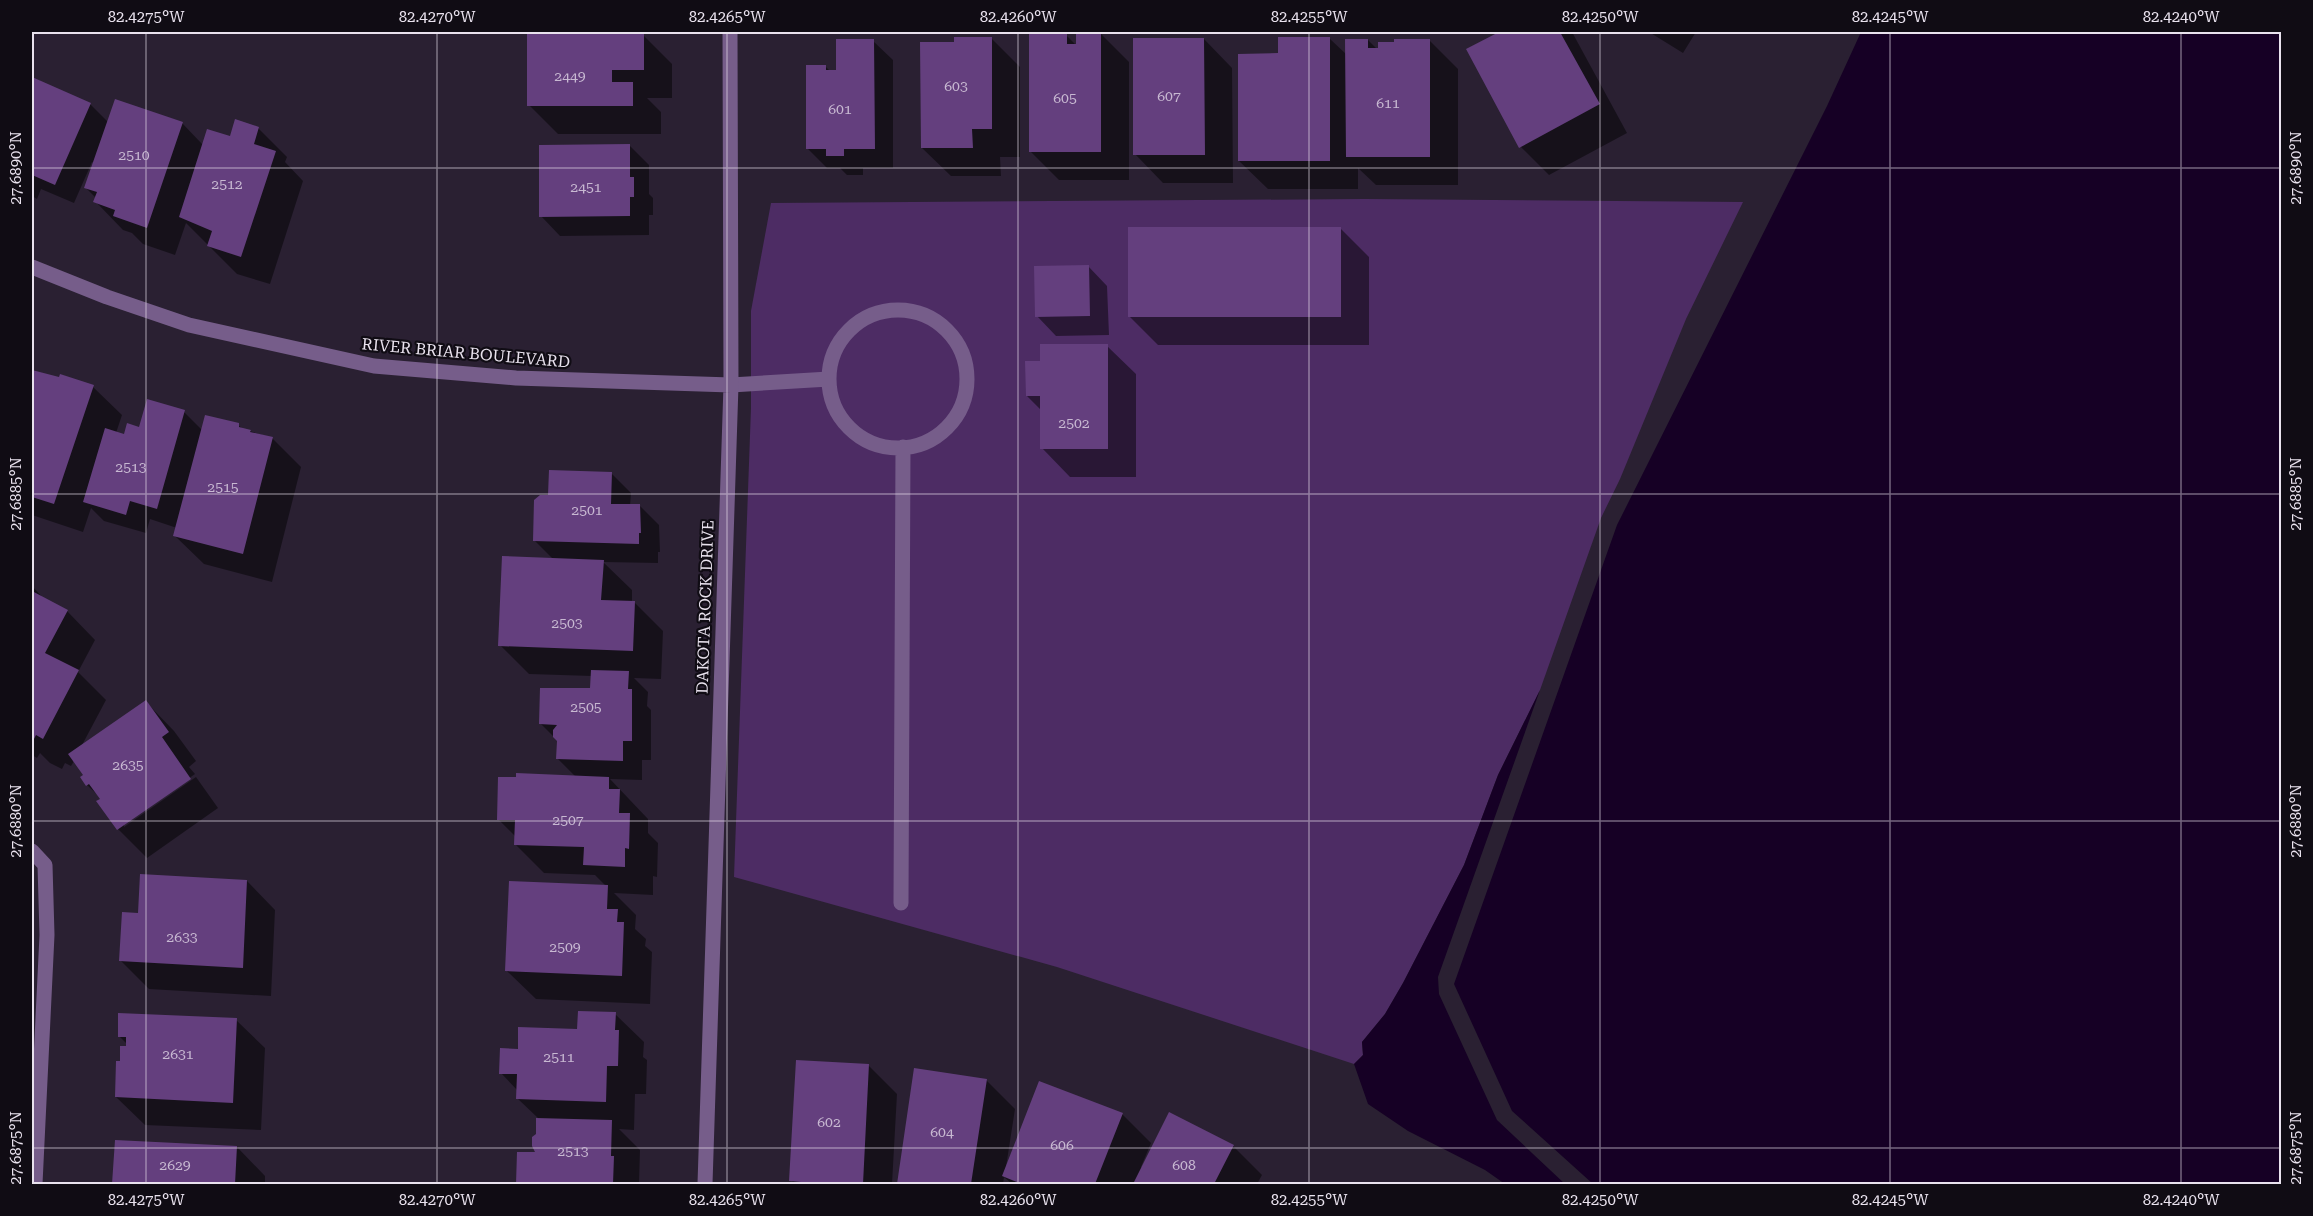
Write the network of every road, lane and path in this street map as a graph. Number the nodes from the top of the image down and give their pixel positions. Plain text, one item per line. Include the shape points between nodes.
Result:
1 (730, 32) edge
2 (32, 267) edge
3 (829, 380) junction
4 (731, 385) junction
5 (903, 447) junction
6 (32, 851) edge
7 (901, 903) dead end
8 (35, 1185) edge
9 (705, 1185) edge

1 - 4 street, DAKOTA ROCK DRIVE
2 - 4 street, RIVER BRIAR BOULEVARD via 189,325 374,366 516,378
3 - 4 street, RIVER BRIAR BOULEVARD
3 - 5 street via 837,412 850,430 869,442 892,449
3 - 5 street via 836,347 849,329 867,317 889,310 911,310 933,319 951,334 964,354 968,377 965,400 954,421 937,437 915,447
4 - 9 street, DAKOTA ROCK DRIVE
5 - 7 street
6 - 8 street via 45,865 47,935

